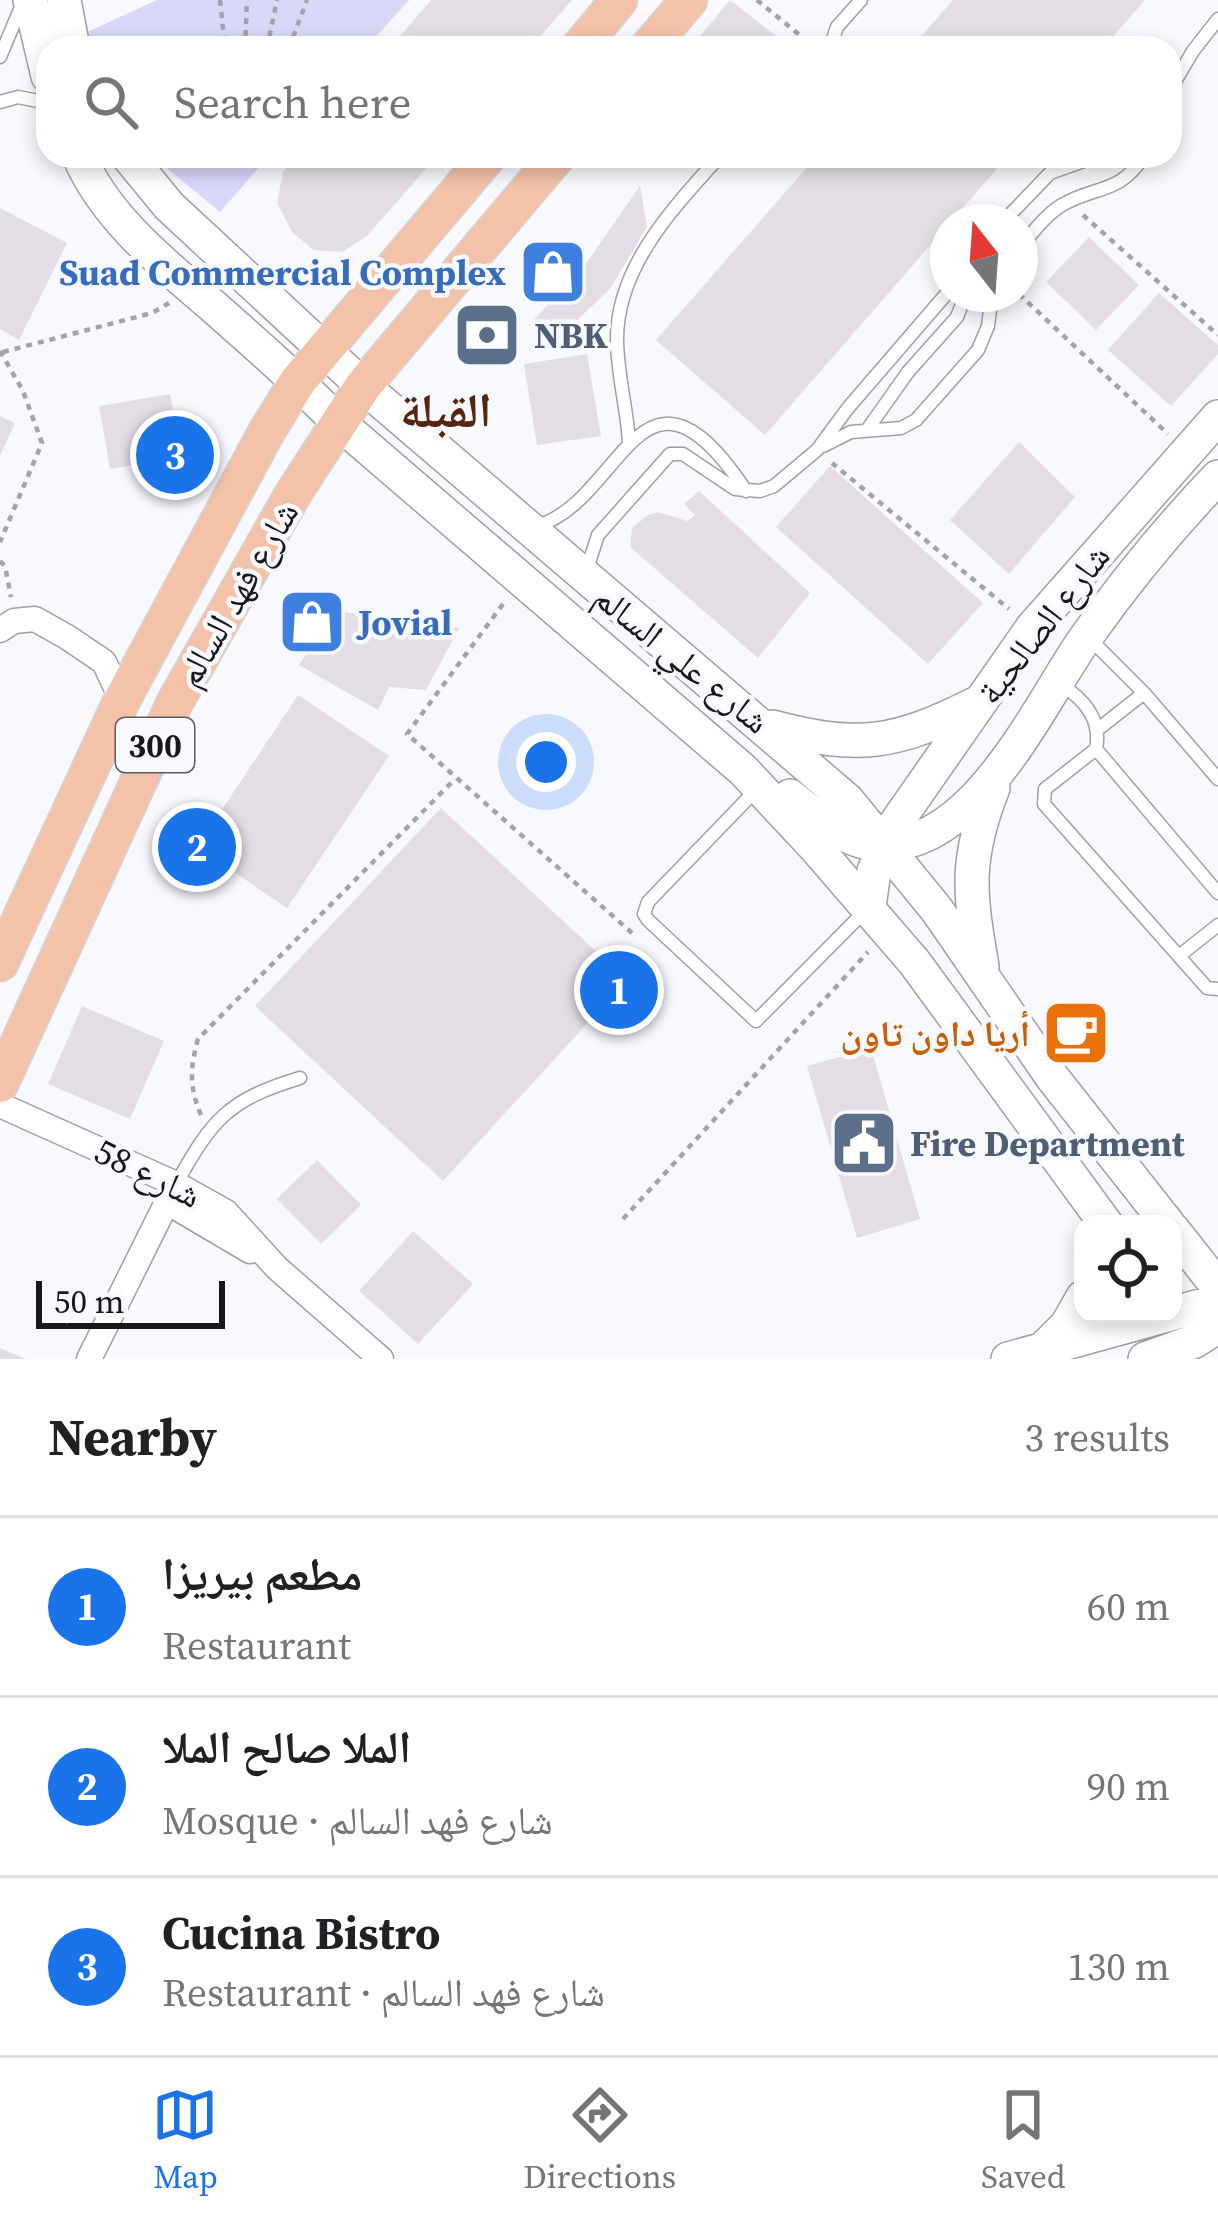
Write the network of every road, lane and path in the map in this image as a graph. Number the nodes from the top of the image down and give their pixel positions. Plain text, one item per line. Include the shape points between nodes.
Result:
1 (26, 0) edge
2 (64, 0) edge
3 (220, 0) edge
4 (247, 0) edge
5 (277, 0) edge
6 (308, 0) edge
7 (619, 0) edge
8 (688, 0) edge
9 (757, 0) edge
10 (861, 0) edge
11 (1218, 19) edge
12 (36, 36) edge
13 (71, 36) edge
14 (224, 36) edge
15 (246, 36) edge
16 (270, 36) edge
17 (294, 36) edge
18 (588, 36) edge
19 (658, 36) edge
20 (800, 36) edge
21 (834, 36) edge
22 (0, 57) edge
23 (1182, 70) edge
24 (36, 101) edge
25 (0, 102) edge
26 (85, 168) edge
27 (138, 168) edge
28 (478, 168) edge
29 (547, 168) edge
30 (711, 168) edge
31 (1062, 168) edge
32 (1133, 168) edge
33 (1068, 202) junction
34 (1021, 204) edge
35 (1038, 227) edge
36 (194, 290) junction
37 (931, 312) edge
38 (960, 312) edge
39 (990, 312) edge
40 (1037, 312) edge
41 (1218, 334) edge
42 (325, 349) junction
43 (1, 351) edge
44 (298, 381) junction
45 (363, 386) junction
46 (1218, 417) edge
47 (338, 422) junction
48 (867, 430) junction
49 (629, 442) junction
50 (817, 450) junction
51 (1185, 450) junction
52 (1218, 477) edge
53 (746, 491) junction
54 (525, 528) junction
55 (0, 542) edge
56 (0, 561) edge
57 (523, 578) junction
58 (588, 582) junction
59 (7, 625) edge
60 (1031, 628) junction
61 (1087, 636) junction
62 (1056, 681) junction
63 (1144, 693) junction
64 (122, 700) junction
65 (982, 700) junction
66 (761, 724) junction
67 (1097, 730) junction
68 (1096, 749) junction
69 (1003, 770) junction
70 (455, 779) junction
71 (750, 779) junction
72 (1218, 779) edge
73 (885, 844) junction
74 (1218, 893) edge
75 (878, 919) junction
76 (1218, 925) edge
77 (644, 943) dead end
78 (1179, 956) junction
79 (0, 963) edge
80 (983, 973) junction
81 (1218, 989) edge
82 (1052, 1077) junction
83 (300, 1078) dead end
84 (0, 1084) edge
85 (1016, 1104) junction
86 (0, 1105) edge
87 (207, 1129) junction
88 (1075, 1184) junction
89 (171, 1193) junction
90 (1085, 1215) edge
91 (1099, 1215) edge
92 (1161, 1215) edge
93 (623, 1219) dead end
94 (1182, 1241) edge
95 (1218, 1287) edge
96 (1218, 1301) edge
97 (1074, 1313) edge
98 (1200, 1336) edge
99 (1042, 1350) junction
100 (89, 1359) edge
101 (380, 1359) edge
102 (1008, 1359) edge
103 (1145, 1359) edge

1 - 12 main road
1 - 22 lane
2 - 13 main road
3 - 14 path
4 - 15 path
5 - 16 path
6 - 17 path
7 - 18 main road
8 - 19 main road
9 - 20 path
10 - 21 lane
11 - 23 lane
24 - 25 lane
26 - 36 main road, شارع علي السالم via 126,227
27 - 42 main road, شارع علي السالم
28 - 42 main road, شارع فهد السالم / 300
29 - 45 main road, شارع فهد السالم / 300
30 - 49 lane via 639,259 622,301 618,354
31 - 34 lane
32 - 33 lane via 1120,183
33 - 35 lane
33 - 41 path
36 - 43 path via 152,313
36 - 44 main road, شارع علي السالم
37 - 50 lane
38 - 48 lane
39 - 48 lane via 979,350 916,420
40 - 51 path
42 - 44 main road, شارع فهد السالم / 300
42 - 45 main road, شارع علي السالم
43 - 55 path via 42,443
44 - 47 main road, شارع علي السالم
44 - 64 main road, شارع فهد السالم / 300
45 - 47 main road, شارع فهد السالم / 300
45 - 54 main road, شارع علي السالم
46 - 51 main road, شارع الصالحية
47 - 57 main road, شارع علي السالم
47 - 84 main road, شارع فهد السالم / 300 via 175,702
48 - 50 lane
49 - 53 lane via 656,426 685,428
49 - 54 lane via 570,508
50 - 53 lane via 786,479
50 - 60 path
51 - 60 main road, شارع الصالحية
52 - 61 main road, شارع الصالحية
53 - 58 lane via 683,454 664,457 592,544
54 - 58 main road, شارع علي السالم
56 - 59 path via 10,585
57 - 70 path via 406,734
57 - 71 main road, شارع علي السالم
58 - 66 main road, شارع علي السالم
59 - 64 street via 35,619 104,662
60 - 65 main road, شارع الصالحية
61 - 62 main road, شارع الصالحية
61 - 63 lane
62 - 67 lane via 1087,705
62 - 69 main road, شارع الصالحية
63 - 67 lane
63 - 72 lane
64 - 79 main road, شارع فهد السالم / 300
65 - 66 main road via 862,743
65 - 73 main road, شارع الصالحية
66 - 73 main road, شارع علي السالم
67 - 68 lane
68 - 74 lane
68 - 78 lane via 1045,789 1044,804
69 - 73 main road, شارع الصالحية via 949,822
69 - 80 main road via 977,828 970,868
70 - 77 path
70 - 87 path via 198,1039 192,1094
71 - 73 main road via 773,783 848,836
71 - 75 main road, شارع علي السالم
71 - 75 lane via 644,909 648,920 755,1022
73 - 75 main road, شارع الصالحية via 874,871
73 - 80 main road, شارع علي السالم
75 - 85 main road, شارع علي السالم
75 - 93 path
76 - 78 lane
78 - 81 lane via 1207,988
80 - 82 main road, شارع علي السالم
82 - 85 main road
82 - 92 main road, شارع علي السالم
83 - 87 lane via 267,1088
85 - 88 main road, شارع علي السالم
86 - 89 street, شارع 58
87 - 89 lane
88 - 90 main road
88 - 91 main road, شارع علي السالم
89 - 100 street
89 - 101 street, شارع 58 via 277,1268
94 - 95 main road, شارع علي السالم
96 - 98 main road
97 - 99 main road
98 - 99 main road
98 - 103 main road
99 - 102 main road

